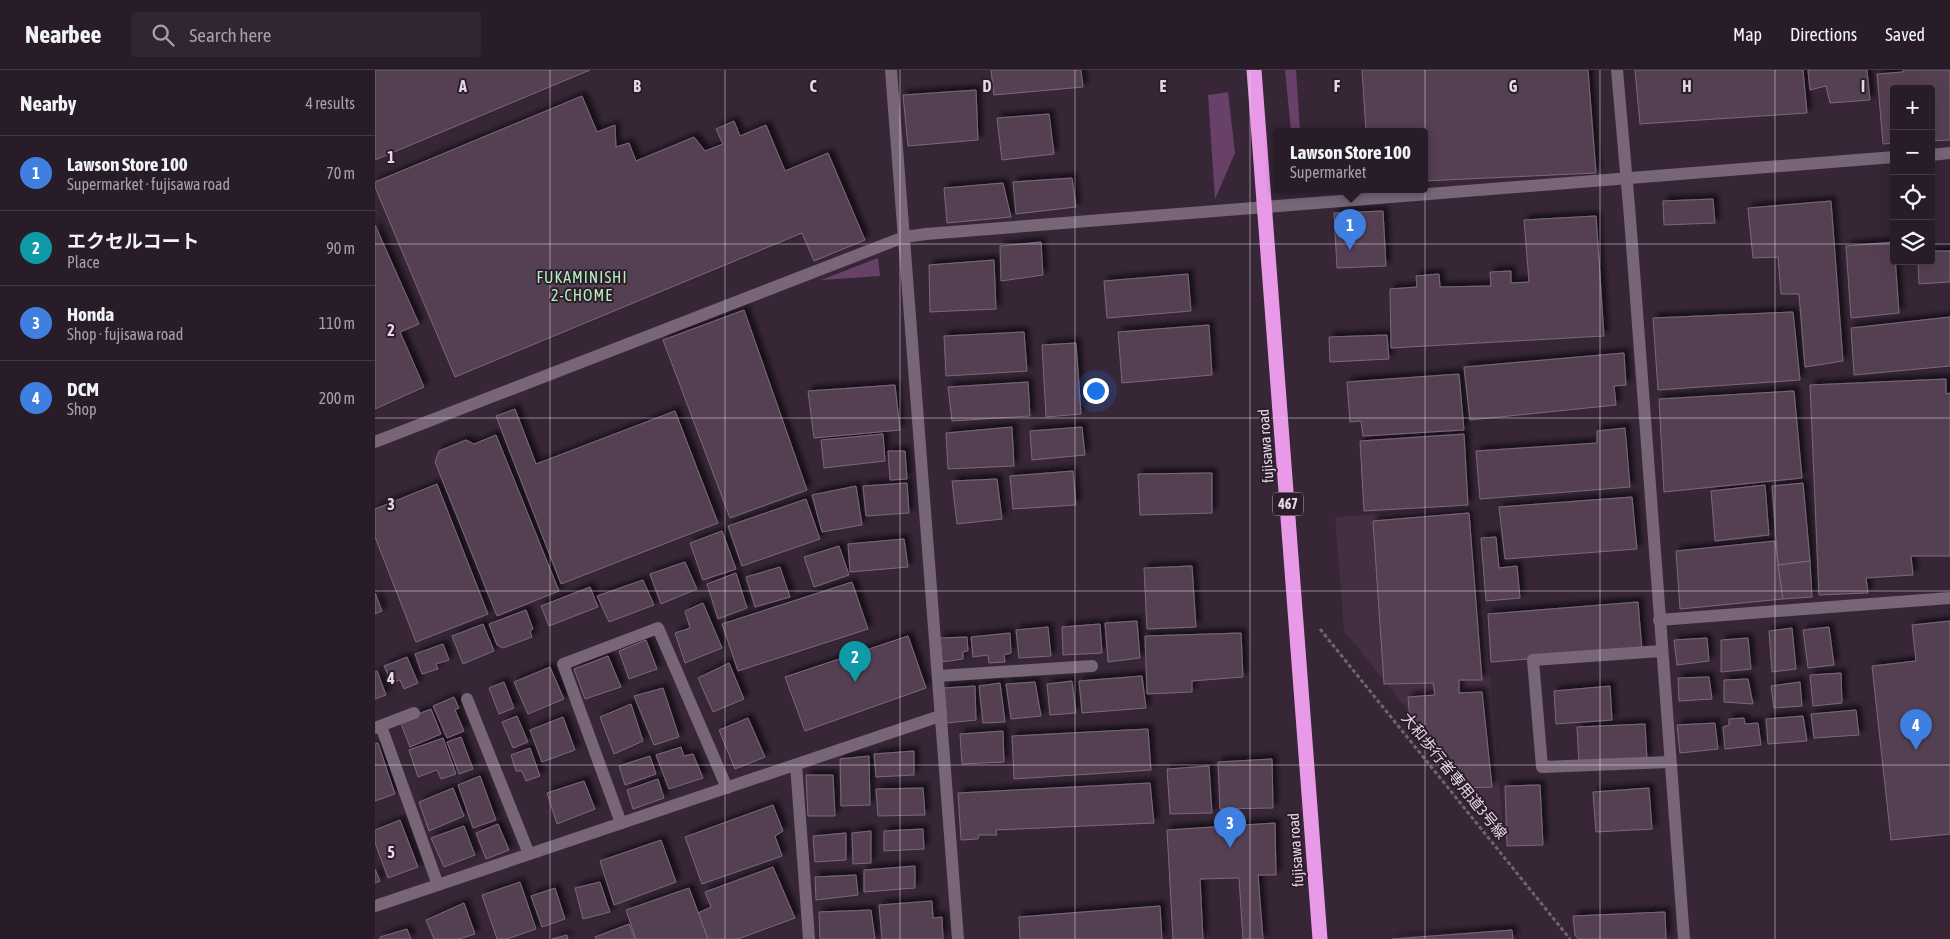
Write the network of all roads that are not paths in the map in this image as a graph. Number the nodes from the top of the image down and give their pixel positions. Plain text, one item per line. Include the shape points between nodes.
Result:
1 (891, 70) edge
2 (1255, 70) edge
3 (1617, 70) edge
4 (1950, 153) edge
5 (1935, 154) edge
6 (1890, 158) edge
7 (1626, 178) junction
8 (1265, 208) junction
9 (904, 237) junction
10 (375, 442) edge
11 (1950, 598) edge
12 (1659, 620) junction
13 (1661, 651) junction
14 (1092, 666) dead end
15 (938, 676) junction
16 (467, 699) dead end
17 (414, 713) dead end
18 (940, 716) junction
19 (378, 727) edge
20 (1670, 762) junction
21 (796, 765) junction
22 (727, 788) junction
23 (621, 823) junction
24 (529, 854) junction
25 (438, 885) junction
26 (375, 906) edge
27 (809, 939) edge
28 (958, 939) edge
29 (1320, 939) edge
30 (1684, 939) edge

1 - 9 street
2 - 8 highway, fujisawa road / 467
3 - 7 street
4 - 5 street
6 - 7 street
7 - 8 street
7 - 12 street
8 - 9 street
8 - 29 highway, fujisawa road / 467
9 - 10 street
9 - 15 street
11 - 12 street
12 - 13 street
13 - 20 street
13 - 20 street via 1533,660 1542,767
14 - 15 street
15 - 18 street
16 - 24 street
17 - 19 street
18 - 21 street
18 - 28 street
19 - 25 street
20 - 30 street
21 - 22 street
21 - 27 street
22 - 23 street
22 - 23 street via 657,628 563,664
23 - 24 street
24 - 25 street
25 - 26 street

